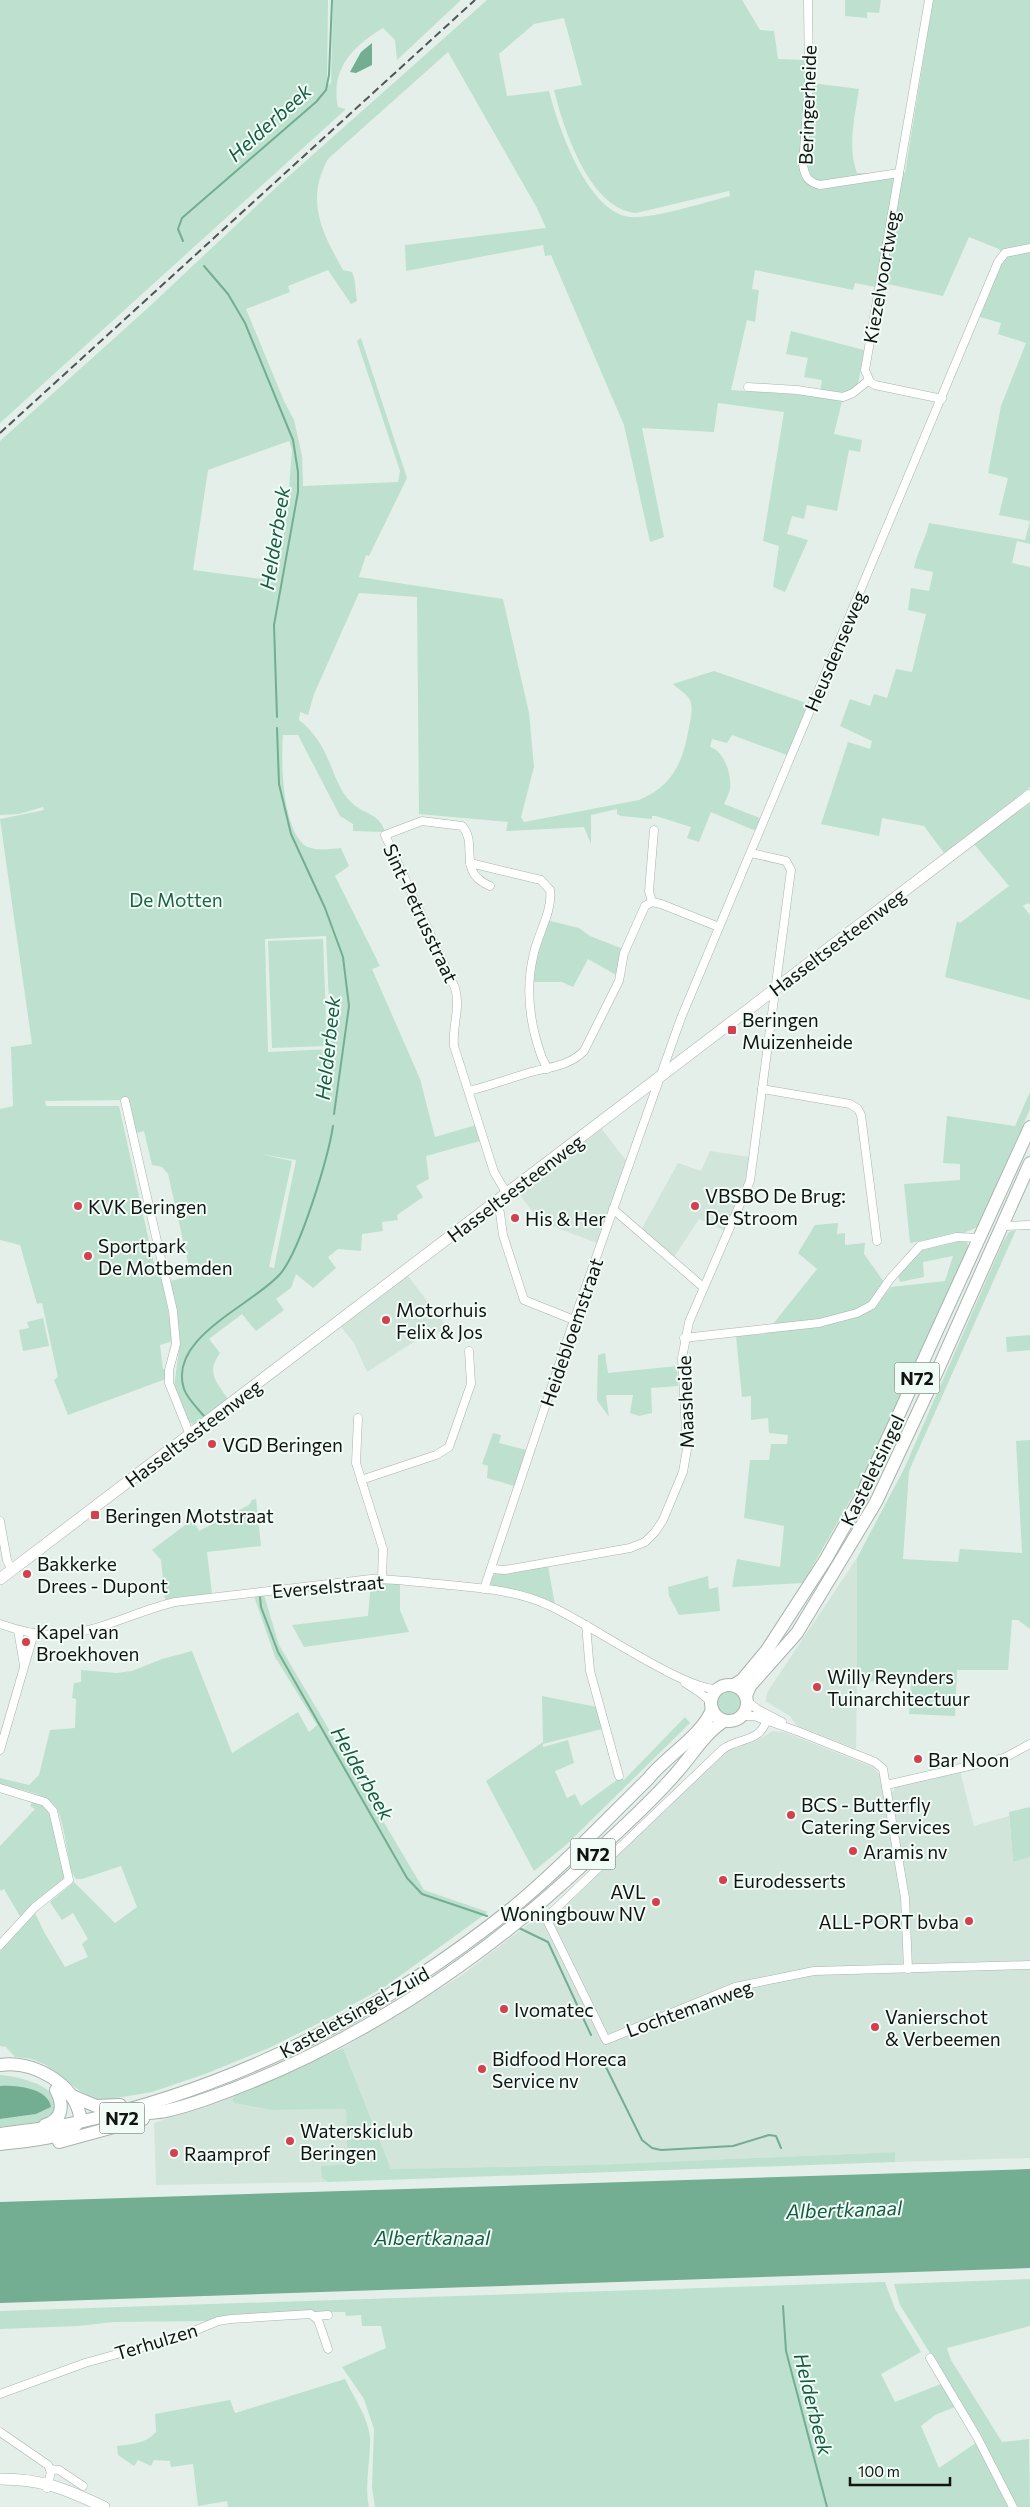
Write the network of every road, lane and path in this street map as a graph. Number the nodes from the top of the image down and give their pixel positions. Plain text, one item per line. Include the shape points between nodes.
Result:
1 (808, 0) edge
2 (928, 0) edge
3 (899, 173) junction
4 (1030, 248) edge
5 (869, 380) junction
6 (748, 387) dead end
7 (942, 398) junction
8 (1030, 795) edge
9 (654, 830) dead end
10 (751, 853) junction
11 (470, 863) junction
12 (490, 886) dead end
13 (652, 902) junction
14 (719, 928) junction
15 (775, 990) junction
16 (547, 1069) junction
17 (661, 1076) junction
18 (762, 1089) junction
19 (468, 1092) junction
20 (125, 1101) dead end
21 (1030, 1127) edge
22 (1030, 1163) edge
23 (507, 1194) junction
24 (495, 1203) junction
25 (613, 1209) junction
26 (1002, 1226) junction
27 (1030, 1226) edge
28 (980, 1238) junction
29 (877, 1241) dead end
30 (703, 1287) junction
31 (574, 1320) junction
32 (684, 1338) junction
33 (469, 1351) dead end
34 (358, 1418) dead end
35 (190, 1435) junction
36 (361, 1480) junction
37 (0, 1520) edge
38 (491, 1569) junction
39 (12, 1571) junction
40 (0, 1579) edge
41 (382, 1579) junction
42 (484, 1589) junction
43 (0, 1624) edge
44 (586, 1625) junction
45 (18, 1630) junction
46 (34, 1634) junction
47 (24, 1665) junction
48 (672, 1674) junction
49 (734, 1685) junction
50 (718, 1689) junction
51 (747, 1699) junction
52 (711, 1706) junction
53 (743, 1716) junction
54 (724, 1721) junction
55 (766, 1721) junction
56 (797, 1731) junction
57 (1030, 1744) edge
58 (0, 1750) edge
59 (619, 1776) dead end
60 (886, 1785) junction
61 (0, 1788) edge
62 (0, 1945) edge
63 (1030, 1965) edge
64 (908, 1969) junction
65 (0, 2065) edge
66 (0, 2069) edge
67 (56, 2090) junction
68 (70, 2094) junction
69 (157, 2100) junction
70 (166, 2111) junction
71 (78, 2122) junction
72 (40, 2128) junction
73 (0, 2134) edge
74 (0, 2144) edge
75 (0, 2152) edge
76 (328, 2314) dead end
77 (315, 2316) junction
78 (328, 2348) dead end
79 (930, 2358) dead end
80 (0, 2394) edge
81 (0, 2432) edge
82 (50, 2469) junction
83 (0, 2479) edge
84 (83, 2486) dead end
85 (47, 2487) junction
86 (104, 2507) edge
87 (1013, 2507) edge

1 - 3 street, Beringerheide via 805,176 813,184 820,185
2 - 3 street
3 - 5 street, Kiezelvoortweg via 865,370
4 - 7 street, Heusdenseweg via 1005,253 998,262
5 - 6 street via 843,397
5 - 7 street
7 - 10 street, Heusdenseweg
8 - 15 street, Hasseltsesteenweg
9 - 13 street via 649,891
10 - 14 street, Heusdenseweg
10 - 15 street, Maasheide via 786,861 792,870
11 - 12 street, Sint-Petrusstraat via 475,875
11 - 16 street via 541,880 550,890 532,961 528,996 531,1020
11 - 19 street, Sint-Petrusstraat via 465,829 459,824 422,821 385,835 455,988 454,1040
13 - 14 street
13 - 16 street via 639,916 624,953 619,982 584,1051 571,1061
14 - 17 street, Heusdenseweg via 681,1018
15 - 17 street, Hasseltsesteenweg
15 - 18 street, Maasheide
16 - 19 street
17 - 23 street, Hasseltsesteenweg
17 - 25 street, Heidebloemstraat
18 - 29 street via 858,1108
18 - 30 street, Maasheide via 750,1181
19 - 23 street, Sint-Petrusstraat via 494,1172
20 - 35 street via 173,1311 176,1344 169,1383
21 - 28 main road, Kasteletsingel / N72
22 - 26 main road, Kasteletsingel / N72
23 - 24 street, Hasseltsesteenweg
24 - 31 street via 524,1300
24 - 35 street, Hasseltsesteenweg
25 - 30 street
25 - 31 street, Heidebloemstraat
26 - 27 street
26 - 51 main road, Kasteletsingel / N72 via 871,1510 796,1633 750,1686
28 - 32 street via 957,1237 920,1246 872,1305 857,1313 819,1323
28 - 49 main road, Kasteletsingel / N72 via 877,1464 844,1528 767,1650
30 - 32 street, Maasheide
31 - 38 street, Heidebloemstraat
32 - 38 street, Maasheide via 682,1378 686,1460 663,1520 655,1532 645,1542 630,1548 505,1570
33 - 36 street via 471,1384 449,1447 436,1456
34 - 36 street via 356,1463
35 - 39 street, Hasseltsesteenweg
36 - 41 street via 383,1550
37 - 39 street
38 - 42 street, Heidebloemstraat
39 - 40 street, Hasseltsesteenweg
41 - 42 street, Everselstraat
41 - 46 street, Everselstraat via 176,1602 90,1629 55,1635
42 - 44 street, Everselstraat via 525,1596
43 - 45 street, Everselstraat
44 - 48 street, Everselstraat
44 - 59 street via 590,1671
45 - 46 street, Everselstraat
45 - 47 street
46 - 47 street
47 - 58 street
48 - 50 street, Everselstraat
48 - 52 street, Everselstraat
49 - 50 main road, N72
49 - 51 main road
50 - 52 main road, N72
51 - 53 main road, N72
51 - 56 street via 757,1709
52 - 54 main road via 715,1715
52 - 69 main road, Kasteletsingel-Zuid / N72 via 708,1719 685,1744 660,1764 560,1865 457,1951 393,1994 301,2045 206,2085
53 - 54 main road, N72
53 - 55 street
54 - 70 main road, Kasteletsingel-Zuid / N72 via 712,1730 677,1772 558,1888 505,1931 398,2007 257,2079
55 - 56 street
55 - 64 street, Lochtemanweg via 757,1736 723,1749 546,1918 606,2040 736,1987 814,1972
56 - 60 street via 875,1762 882,1769
57 - 60 street via 1004,1758
60 - 64 street via 905,1898
61 - 62 street via 45,1802 53,1811 69,1880 35,1907
63 - 64 street, Lochtemanweg
65 - 68 main road via 18,2064 33,2068 49,2076
66 - 67 main road via 30,2075
67 - 71 main road via 67,2100
67 - 72 main road via 62,2106 59,2115 53,2123
68 - 69 main road via 106,2107
68 - 71 main road via 80,2113
69 - 71 main road, Kasteletsingel-Zuid / N72
70 - 71 main road, Kasteletsingel-Zuid / N72 via 88,2126
70 - 75 main road, Kasteletsingel-Zuid via 68,2141
71 - 72 main road, Kasteletsingel-Zuid / N72
71 - 74 main road, Kasteletsingel-Zuid / N72 via 66,2133
72 - 73 main road, Kasteletsingel-Zuid / N72
76 - 77 street, Terhulzen
77 - 78 street
77 - 80 street, Terhulzen via 218,2320 182,2336 108,2356
79 - 87 street via 977,2436
81 - 82 street
82 - 84 street via 59,2470
82 - 85 street
83 - 85 street
85 - 86 street

